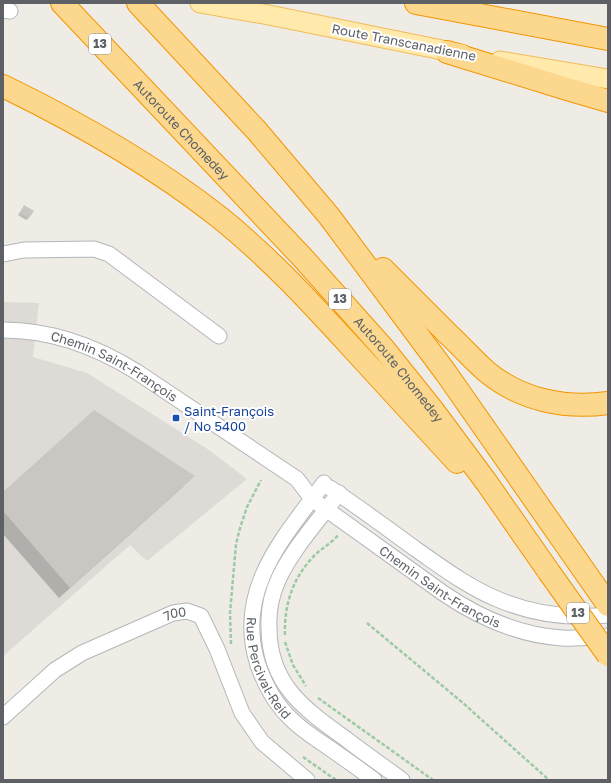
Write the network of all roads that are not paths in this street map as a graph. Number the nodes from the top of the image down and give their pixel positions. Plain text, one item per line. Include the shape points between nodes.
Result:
1 (138, 3) edge
2 (200, 3) edge
3 (416, 3) edge
4 (64, 6) edge
5 (608, 39) edge
6 (447, 52) junction
7 (608, 79) edge
8 (3, 86) edge
9 (608, 100) edge
10 (329, 216) junction
11 (3, 254) edge
12 (3, 330) edge
13 (219, 336) dead end
14 (608, 403) edge
15 (297, 479) junction
16 (324, 483) junction
17 (339, 493) junction
18 (312, 499) junction
19 (327, 510) junction
20 (525, 537) junction
21 (608, 605) edge
22 (608, 615) edge
23 (608, 636) edge
24 (608, 655) edge
25 (3, 717) edge
26 (307, 780) edge
27 (374, 780) edge
28 (402, 780) edge

1 - 10 highway, 13 via 257,131
2 - 6 main road, Route Transcanadienne
3 - 5 highway
4 - 20 highway, Autoroute Chomedey / 13 via 356,317 441,421
6 - 7 main road, Route Transcanadienne
6 - 9 highway via 567,90
8 - 20 highway via 113,144 220,218 320,312
10 - 14 highway via 477,362 501,382 530,396 559,404
10 - 21 highway, 13 via 442,368
11 - 13 street via 24,250 94,249 109,254
12 - 15 street, Chemin Saint-François via 69,340 117,360 171,393
15 - 16 street, Chemin Saint-François
15 - 18 street, Chemin Saint-François
16 - 17 street, Chemin Saint-François
16 - 18 street, Rue Percival-Reid
17 - 19 street, Rue Percival-Reid
17 - 22 street, Chemin Saint-François via 461,580 498,600 555,615
18 - 19 street, Chemin Saint-François
18 - 27 street, Rue Percival-Reid via 280,543 259,582 252,617 252,641 268,688 290,718
19 - 23 street, Chemin Saint-François via 443,593 481,616 542,635 562,638
19 - 28 street, Rue Percival-Reid via 291,558 275,587 268,620 272,656 284,684 304,708
20 - 24 highway, Autoroute Chomedey / 13, bridge
25 - 26 street, 700 via 55,670 82,653 173,613 187,611 201,616 242,713 262,742

